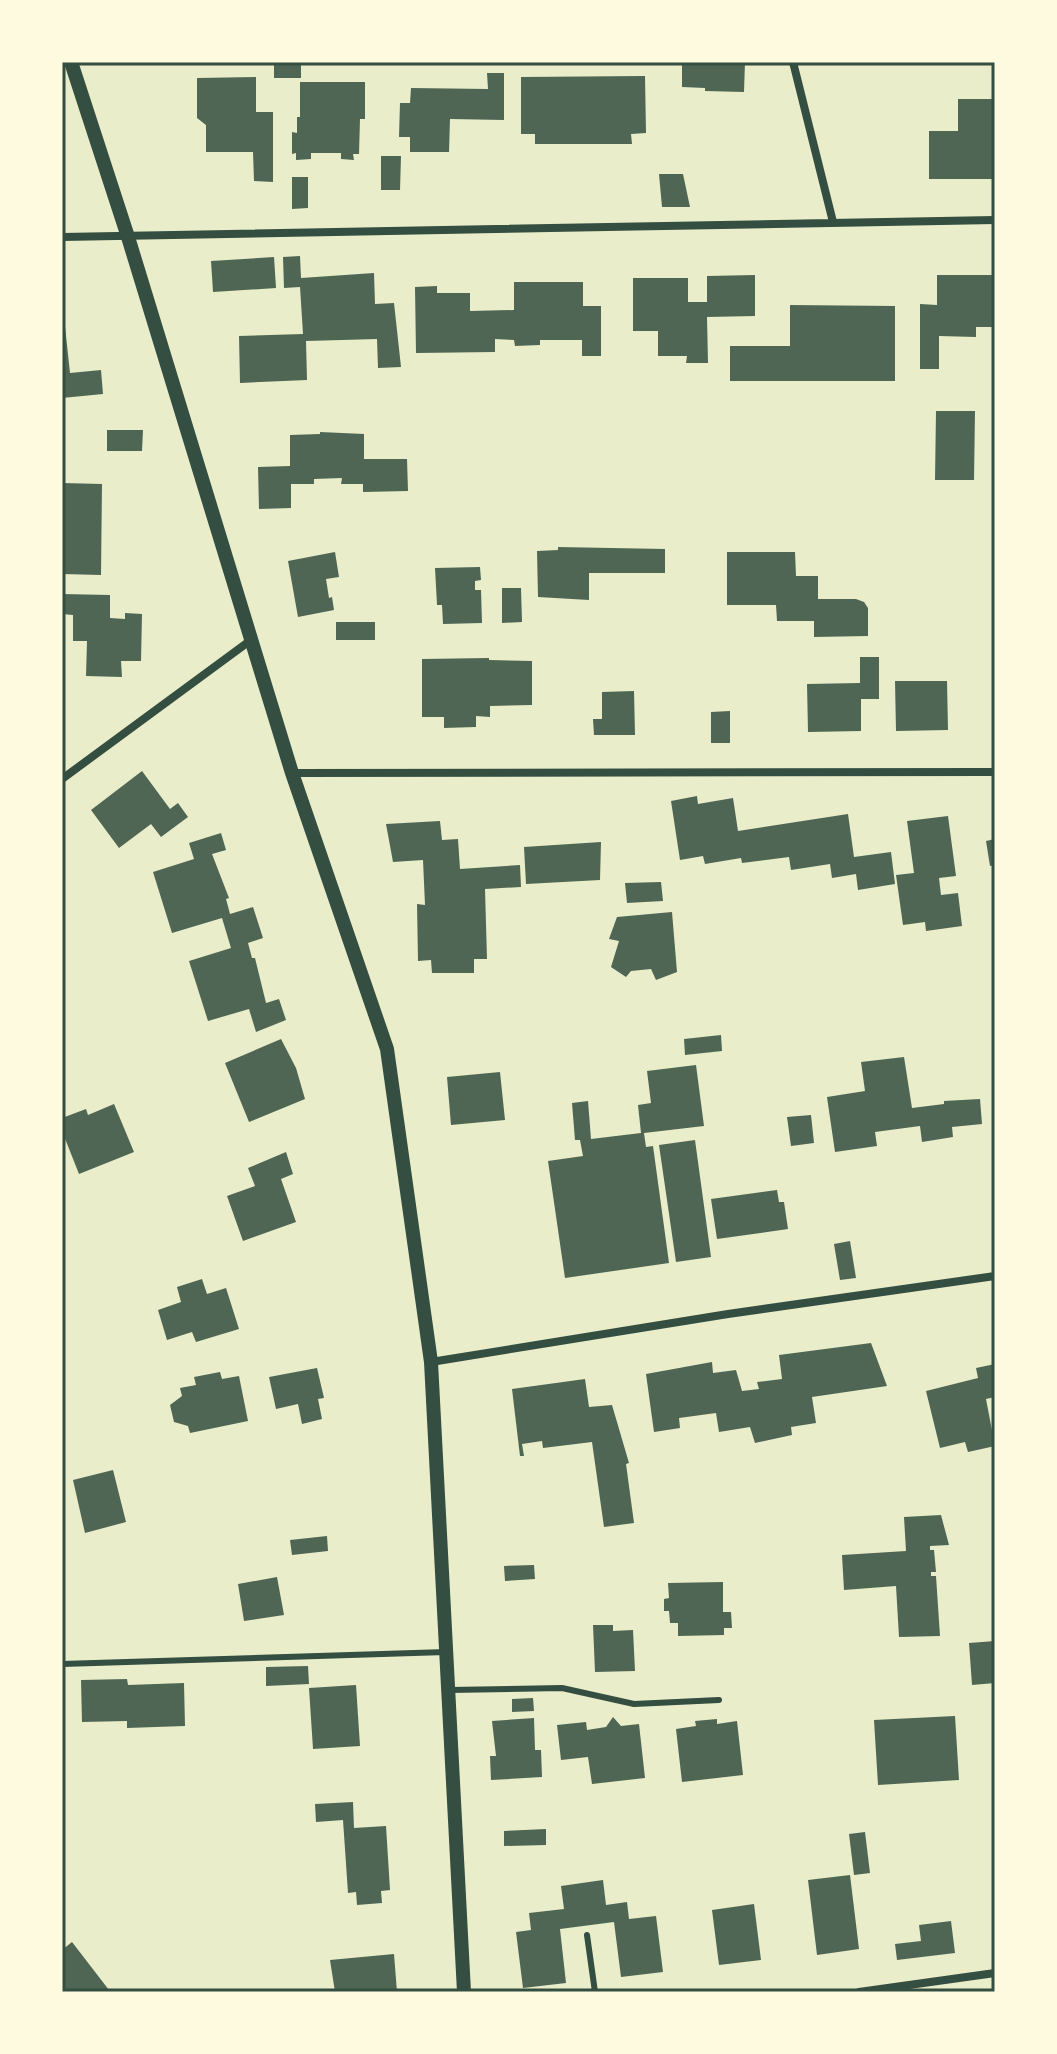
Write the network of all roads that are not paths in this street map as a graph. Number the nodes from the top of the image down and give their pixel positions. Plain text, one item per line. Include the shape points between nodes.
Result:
1 (71, 62) edge
2 (793, 62) edge
3 (995, 220) edge
4 (833, 222) junction
5 (62, 237) edge
6 (128, 237) junction
7 (251, 640) junction
8 (995, 772) edge
9 (292, 773) junction
10 (62, 779) edge
11 (995, 1276) edge
12 (431, 1362) junction
13 (446, 1652) junction
14 (62, 1664) edge
15 (449, 1690) junction
16 (719, 1700) dead end
17 (587, 1935) dead end
18 (995, 1973) edge
19 (464, 1992) edge
20 (595, 1992) edge
21 (859, 1992) edge

1 - 6 street
2 - 4 street
3 - 4 street
4 - 6 street
5 - 6 street
6 - 7 street
7 - 9 street
7 - 10 street
8 - 9 street
9 - 12 street via 387,1049
11 - 12 street
12 - 13 street
13 - 14 lane
13 - 15 street
15 - 16 lane via 562,1688 634,1704
15 - 19 street
17 - 20 lane
18 - 21 street

